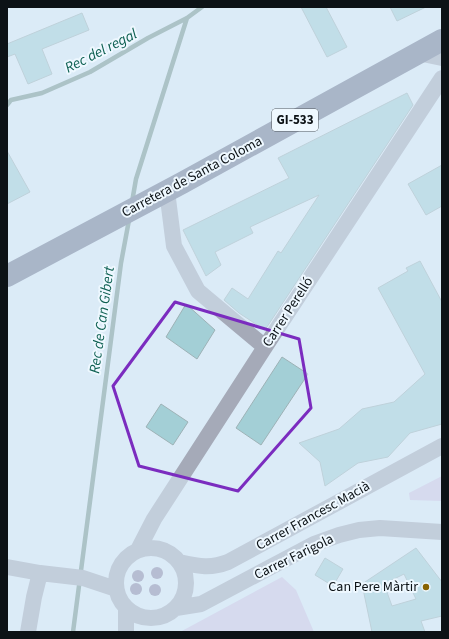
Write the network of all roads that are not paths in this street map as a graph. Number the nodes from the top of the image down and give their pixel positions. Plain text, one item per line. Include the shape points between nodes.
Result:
1 (442, 40) edge
2 (418, 53) junction
3 (442, 58) edge
4 (442, 78) edge
5 (158, 195) junction
6 (7, 276) edge
7 (265, 347) junction
8 (442, 446) edge
9 (442, 532) edge
10 (138, 550) junction
11 (180, 562) junction
12 (7, 567) edge
13 (117, 572) junction
14 (46, 573) junction
15 (83, 578) junction
16 (116, 588) junction
17 (126, 608) junction
18 (176, 608) junction
19 (149, 625) edge
20 (28, 632) edge
21 (126, 632) edge

1 - 2 main road, Carretera de Santa Coloma / GI-533
2 - 3 street
2 - 5 main road, Carretera de Santa Coloma / GI-533
4 - 7 street, Carrer Perelló
5 - 6 main road, Carretera de Santa Coloma / GI-533
5 - 7 street via 174,246 198,291
7 - 10 street, Carrer Perelló via 154,519
8 - 11 street, Carrer Francesc Macià via 228,562 217,566
9 - 18 street, Carrer Farigola via 380,528 339,535 314,544 201,604
10 - 11 street via 158,548 170,553
10 - 13 street via 127,556
11 - 18 street via 186,589
12 - 14 street
13 - 15 street
13 - 16 street
14 - 15 street
14 - 20 street via 34,597
15 - 16 street
16 - 17 street
17 - 19 street
17 - 21 street
18 - 19 street

